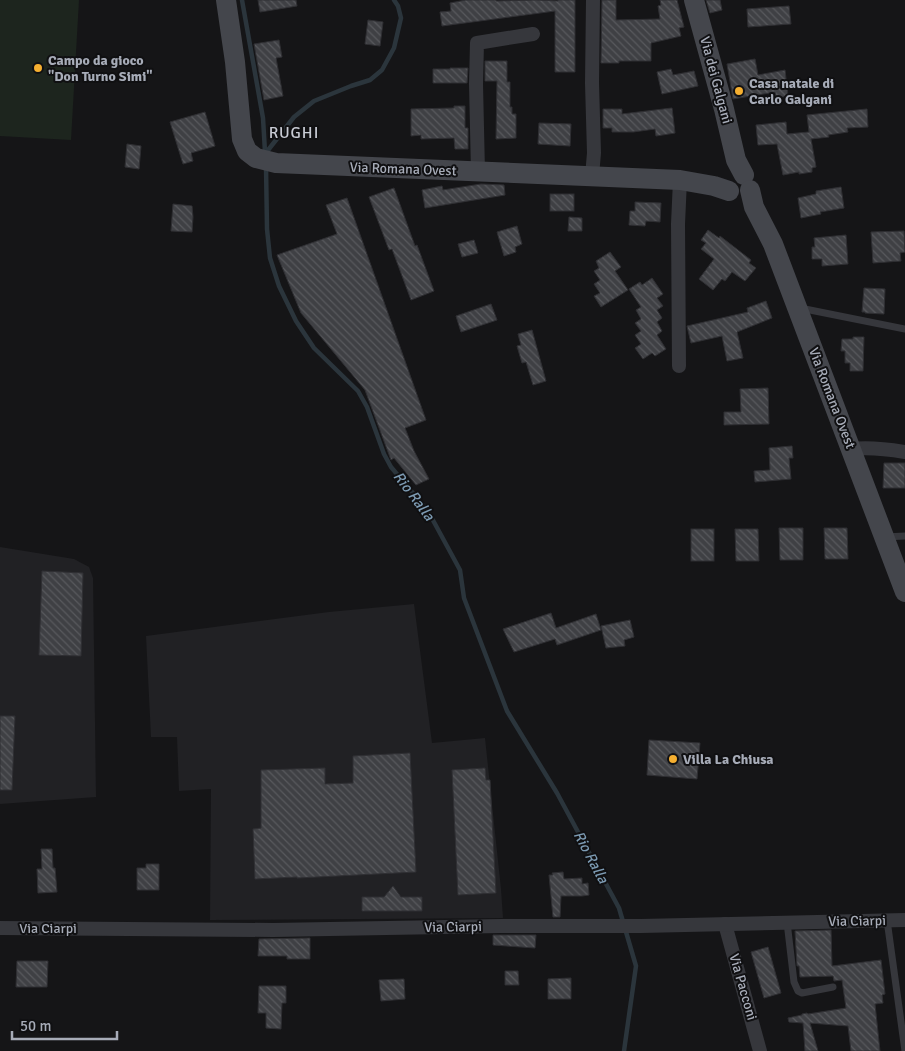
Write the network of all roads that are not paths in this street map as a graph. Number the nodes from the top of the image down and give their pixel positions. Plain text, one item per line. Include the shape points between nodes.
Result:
1 (226, 0) edge
2 (593, 0) edge
3 (694, 0) edge
4 (533, 34) dead end
5 (478, 172) junction
6 (592, 176) junction
7 (680, 180) junction
8 (737, 185) junction
9 (798, 308) junction
10 (905, 329) edge
11 (679, 366) dead end
12 (851, 449) junction
13 (905, 452) edge
14 (905, 536) edge
15 (884, 537) junction
16 (905, 592) edge
17 (887, 920) junction
18 (905, 920) edge
19 (787, 922) junction
20 (725, 924) junction
21 (0, 928) edge
22 (833, 987) dead end
23 (760, 1051) edge
24 (905, 1051) edge

1 - 5 street, Via Romana Ovest via 242,139 247,151 266,161
2 - 6 street
3 - 8 street, Via dei Galgani via 724,109
4 - 5 street via 476,43
5 - 6 street, Via Romana Ovest
6 - 7 street, Via Romana Ovest
7 - 8 street, Via Romana Ovest
7 - 11 street
8 - 9 street, Via Romana Ovest via 774,244
9 - 10 lane
9 - 12 street, Via Romana Ovest
12 - 13 street
12 - 15 street, Via Romana Ovest
14 - 15 lane
15 - 16 street, Via Romana Ovest
17 - 18 street, Via Ciarpi
17 - 19 street, Via Ciarpi
17 - 24 lane
19 - 20 street, Via Ciarpi
19 - 22 lane via 794,982 798,991
20 - 21 street, Via Ciarpi via 273,930
20 - 23 street, Via Pacconi

